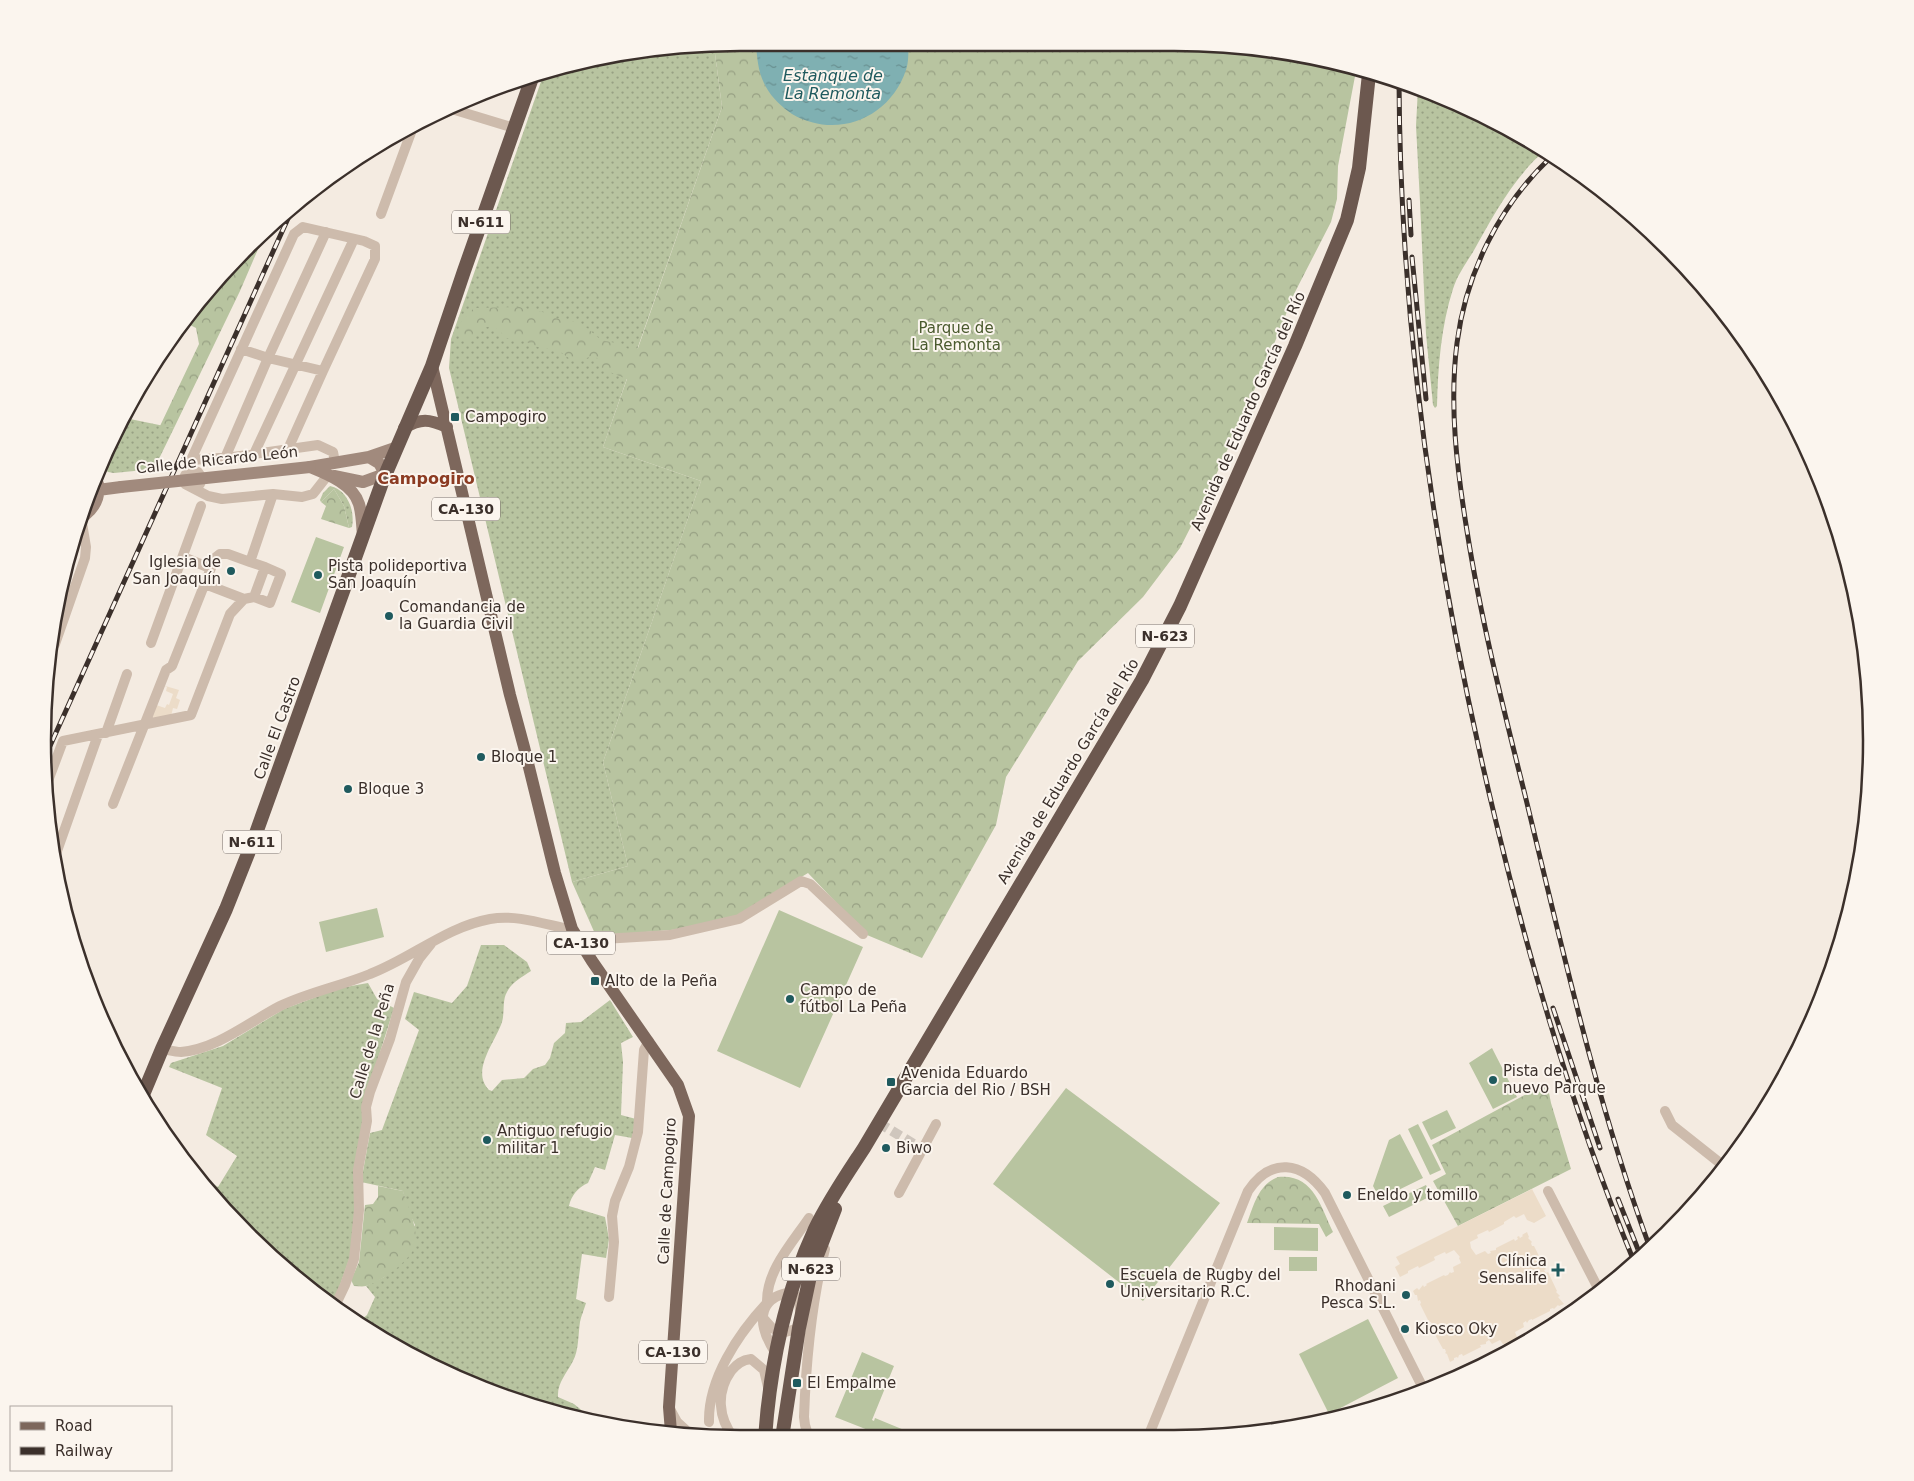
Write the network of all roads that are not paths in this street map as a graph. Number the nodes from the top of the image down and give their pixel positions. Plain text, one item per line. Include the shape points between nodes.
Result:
1 (1369, 80) edge
2 (530, 85) edge
3 (460, 112) edge
4 (514, 128) junction
5 (409, 137) edge
6 (381, 214) dead end
7 (326, 232) junction
8 (354, 239) junction
9 (241, 349) junction
10 (268, 358) junction
11 (294, 365) junction
12 (432, 366) junction
13 (322, 371) junction
14 (447, 427) junction
15 (404, 428) junction
16 (395, 448) junction
17 (288, 449) junction
18 (254, 454) junction
19 (369, 456) junction
20 (225, 458) junction
21 (191, 460) junction
22 (335, 462) junction
23 (310, 467) junction
24 (385, 474) junction
25 (328, 475) junction
26 (100, 487) edge
27 (273, 494) junction
28 (97, 495) edge
29 (202, 506) dead end
30 (92, 508) edge
31 (84, 533) edge
32 (363, 536) junction
33 (183, 557) junction
34 (250, 562) junction
35 (265, 567) junction
36 (210, 568) junction
37 (205, 584) junction
38 (249, 598) junction
39 (61, 628) edge
40 (151, 643) dead end
41 (127, 674) dead end
42 (144, 726) junction
43 (102, 734) junction
44 (52, 770) edge
45 (113, 804) dead end
46 (59, 845) edge
47 (573, 930) junction
48 (863, 934) dead end
49 (436, 939) junction
50 (580, 943) junction
51 (649, 1041) junction
52 (162, 1049) junction
53 (146, 1088) edge
54 (1665, 1111) dead end
55 (936, 1124) dead end
56 (864, 1148) junction
57 (1718, 1162) edge
58 (1548, 1191) dead end
59 (898, 1193) dead end
60 (809, 1218) dead end
61 (1596, 1284) edge
62 (792, 1292) junction
63 (609, 1297) dead end
64 (338, 1300) edge
65 (767, 1303) junction
66 (764, 1319) junction
67 (803, 1322) junction
68 (782, 1333) junction
69 (776, 1354) junction
70 (1421, 1383) edge
71 (767, 1408) junction
72 (665, 1419) edge
73 (709, 1422) dead end
74 (682, 1427) edge
75 (728, 1429) edge
76 (766, 1430) edge
77 (783, 1430) edge
78 (806, 1430) edge
79 (1151, 1430) edge

1 - 56 highway, Avenida de Eduardo García del Río / N-623 via 1359,168 1347,220 1180,606 1142,680
2 - 4 highway, N-611
3 - 4 street
4 - 12 highway, N-611
5 - 6 street
7 - 8 street
7 - 9 street via 303,227 294,234
7 - 10 street
8 - 11 street
8 - 13 street via 376,246 375,260
9 - 10 street
9 - 21 street
10 - 11 street
10 - 20 street
11 - 13 street
11 - 18 street
12 - 14 main road, Calle de Campogiro / CA-130
12 - 15 highway, Calle El Castro / N-611
13 - 17 street
14 - 15 main road via 423,420
14 - 47 main road, Calle de Campogiro / CA-130 via 510,695 555,873
15 - 16 highway, Calle El Castro / N-611
16 - 19 main road, Calle de Ricardo León
16 - 24 highway, Calle El Castro / N-611
17 - 18 street, Calle de Ricardo León
17 - 22 street, Calle de Ricardo León via 318,446 333,452
18 - 20 street, Calle de Ricardo León
19 - 22 main road, Calle de Ricardo León
19 - 24 main road via 379,463
20 - 21 street, Calle de Ricardo León
21 - 27 street via 188,471 195,470 202,478 194,488 208,496 222,499
22 - 23 main road, Calle de Ricardo León
23 - 25 main road, Calle de Ricardo León
23 - 26 main road, Calle de Ricardo León, bridge
24 - 25 main road, Calle de Ricardo León via 363,482
24 - 32 highway, Calle El Castro / N-611
25 - 27 street via 313,494 302,497
25 - 32 main road, Calle de Ricardo León via 357,498
27 - 34 street
28 - 30 main road
29 - 33 street
31 - 39 street via 85,558
32 - 52 highway, Calle El Castro / N-611 via 226,909
33 - 36 street
33 - 40 street
34 - 35 street
34 - 36 street via 220,554
35 - 38 street
35 - 38 street via 280,574 270,603
36 - 37 street
37 - 38 street
37 - 42 street
38 - 42 street via 230,614 191,715
41 - 43 street
42 - 43 street
42 - 45 street
43 - 44 street via 63,741
43 - 46 street
47 - 49 street via 515,918 492,918 465,925
47 - 50 main road, Calle de Campogiro / CA-130
48 - 50 street via 810,884 801,881 739,919 670,935
49 - 52 street via 369,975 282,1005 213,1043 180,1052
49 - 64 street, Calle de la Peña via 406,982 390,1039 370,1092 358,1170 354,1259
50 - 51 main road, Calle de Campogiro / CA-130
51 - 63 street via 644,1050 638,1132 612,1216 614,1242
51 - 72 main road, Calle de Campogiro / CA-130 via 678,1085 689,1116
52 - 53 highway, Calle El Castro / N-611
54 - 57 street via 1672,1125
55 - 59 street
56 - 62 highway, Avenida de Eduardo García del Río / N-623 via 830,1200
56 - 67 highway, Avenida de Eduardo García del Río / N-623 via 810,1271
58 - 61 street
60 - 65 street via 770,1280
62 - 65 street via 779,1294
62 - 67 street via 799,1300
62 - 68 highway, Avenida de Eduardo García del Río / N-623
65 - 66 street
65 - 73 street via 754,1317 718,1373 709,1406
66 - 68 street
66 - 69 street via 764,1330
67 - 68 street
67 - 77 highway, Avenida de Eduardo García del Río / N-623
67 - 78 street
68 - 69 highway, Avenida de Eduardo García del Río / N-623
69 - 71 highway, Avenida de Eduardo García del Río / N-623
70 - 79 street via 1325,1193 1307,1174 1287,1166 1272,1168 1253,1183 1242,1205
71 - 75 street via 764,1370 751,1359 737,1364 723,1385 720,1398
71 - 76 highway, Avenida de Eduardo García del Río / N-623
72 - 74 street

